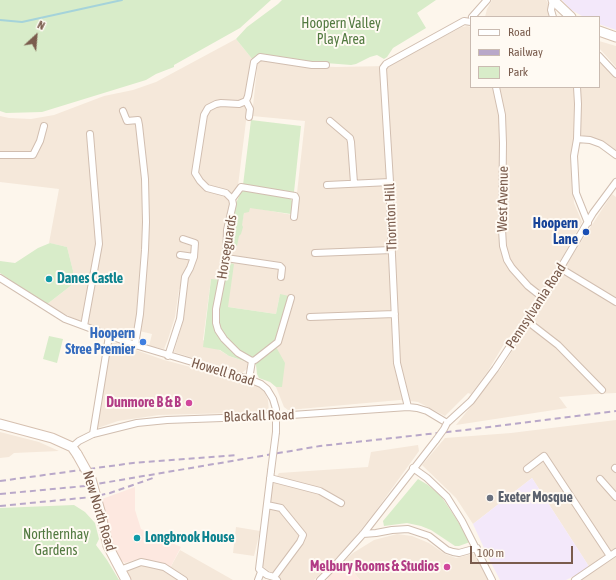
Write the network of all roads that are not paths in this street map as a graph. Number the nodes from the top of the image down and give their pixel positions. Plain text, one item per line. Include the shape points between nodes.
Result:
1 (487, 0) edge
2 (553, 0) edge
3 (474, 16) edge
4 (553, 16) edge
5 (570, 16) edge
6 (470, 19) edge
7 (600, 31) edge
8 (616, 37) edge
9 (600, 57) edge
10 (326, 65) dead end
11 (616, 74) edge
12 (496, 88) edge
13 (577, 89) edge
14 (246, 101) junction
15 (123, 111) dead end
16 (249, 117) dead end
17 (330, 121) dead end
18 (44, 126) dead end
19 (90, 134) dead end
20 (577, 139) junction
21 (0, 155) edge
22 (616, 155) edge
23 (390, 182) junction
24 (616, 182) edge
25 (354, 184) junction
26 (327, 185) dead end
27 (613, 190) edge
28 (232, 199) junction
29 (294, 217) dead end
30 (588, 223) junction
31 (182, 240) dead end
32 (392, 250) junction
33 (315, 253) dead end
34 (180, 255) dead end
35 (194, 257) junction
36 (226, 258) junction
37 (560, 268) junction
38 (281, 277) dead end
39 (0, 278) edge
40 (542, 297) junction
41 (291, 298) dead end
42 (616, 303) edge
43 (395, 314) junction
44 (310, 317) dead end
45 (528, 321) junction
46 (84, 326) junction
47 (109, 336) junction
48 (135, 345) junction
49 (168, 356) junction
50 (252, 361) junction
51 (249, 379) junction
52 (602, 390) dead end
53 (408, 407) junction
54 (276, 416) junction
55 (447, 423) junction
56 (0, 424) edge
57 (93, 434) junction
58 (75, 451) junction
59 (413, 468) junction
60 (527, 469) dead end
61 (270, 478) junction
62 (600, 479) dead end
63 (616, 497) edge
64 (341, 503) dead end
65 (267, 505) junction
66 (363, 534) junction
67 (476, 548) junction
68 (616, 553) edge
69 (610, 556) junction
70 (120, 570) junction
71 (260, 570) junction
72 (275, 578) edge
73 (126, 580) edge
74 (184, 580) edge
75 (258, 580) edge
76 (320, 580) edge
77 (492, 580) edge
78 (575, 580) edge

1 - 3 street
2 - 4 street
2 - 5 main road
6 - 23 street, Thornton Hill via 386,64 383,68
7 - 8 main road
9 - 11 street
10 - 14 street via 260,57 254,62
12 - 40 street, West Avenue via 504,143 503,246 512,268
13 - 20 street
14 - 16 street via 250,109
14 - 28 street, Horseguards via 239,104 216,104 205,111 195,166 195,173 203,185 210,190 226,193
15 - 48 street via 127,121 138,120 144,157 146,222 140,314
17 - 25 street via 346,134 351,142
18 - 21 street via 33,155
19 - 46 street via 99,244
20 - 22 street via 601,144
20 - 30 street via 574,156 576,193
23 - 25 street
23 - 32 street, Thornton Hill
24 - 27 street, Pennsylvania Road
25 - 26 street
27 - 30 street, Pennsylvania Road via 593,213
28 - 29 street via 241,187 295,196
28 - 36 street, Horseguards
30 - 37 street, Pennsylvania Road
31 - 35 street via 195,243
32 - 33 street
32 - 43 street, Thornton Hill
34 - 35 street
35 - 49 street via 185,277 180,319
36 - 38 street via 280,266
36 - 50 street, Horseguards via 216,309 216,323 224,339
37 - 40 street, Pennsylvania Road
37 - 42 street
39 - 46 street, Howell Road via 65,319
40 - 45 street, Pennsylvania Road
41 - 50 street via 278,342
43 - 44 street
43 - 53 street, Thornton Hill via 397,363
45 - 52 street via 558,345
45 - 55 street, Pennsylvania Road via 495,369
46 - 47 street, Howell Road
47 - 48 street, Howell Road
47 - 57 street
48 - 49 street, Howell Road
49 - 51 street, Howell Road
50 - 51 street
51 - 54 street, Howell Road via 264,386 270,393
53 - 54 street, Blackall Road
53 - 55 street, Blackall Road via 427,411
54 - 57 street, Blackall Road via 167,420 137,423
54 - 61 street, Howell Road, bridge
55 - 59 street, Pennsylvania Road, bridge
56 - 58 main road via 52,438
57 - 58 street, Blackall Road via 79,441
58 - 70 main road, New North Road, bridge via 91,479 108,546
59 - 66 street, Pennsylvania Road
59 - 67 street via 447,497
60 - 69 street via 544,456
61 - 64 street via 320,491
61 - 65 street, Howell Road
62 - 63 street
65 - 71 street, Howell Road
65 - 72 street via 281,508 302,535 300,542
66 - 67 street via 408,529 429,536 453,552 459,553
66 - 76 street, Pennsylvania Road
67 - 77 street
68 - 69 street
69 - 78 street
70 - 73 main road, New North Road
70 - 74 street via 146,562 164,567
71 - 72 street
71 - 75 street, Howell Road

